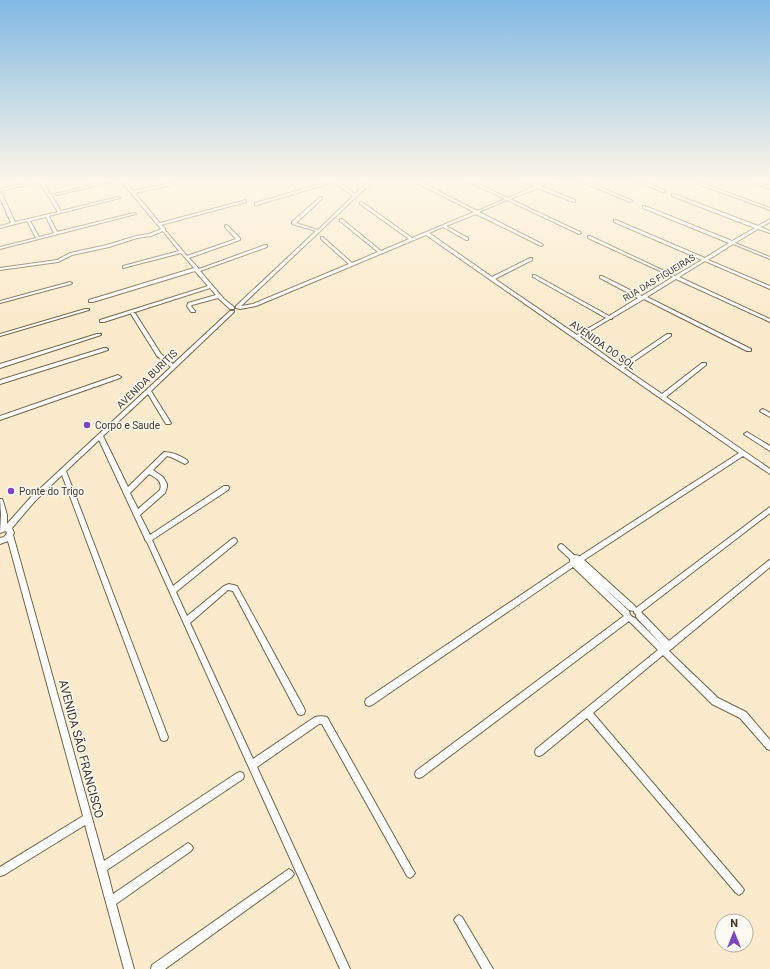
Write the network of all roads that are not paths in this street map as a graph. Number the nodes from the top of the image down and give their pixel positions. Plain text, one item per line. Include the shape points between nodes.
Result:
1 (31, 226) edge
2 (52, 226) edge
3 (86, 226) edge
4 (161, 226) edge
5 (226, 226) dead end
6 (304, 226) edge
7 (322, 226) edge
8 (349, 226) edge
9 (394, 226) edge
10 (443, 226) joint
11 (504, 226) edge
12 (565, 226) edge
13 (627, 226) edge
14 (691, 226) edge
15 (758, 227) joint
16 (164, 229) junction
17 (318, 230) junction
18 (770, 232) edge
19 (426, 233) junction
20 (579, 233) dead end
21 (56, 234) junction
22 (589, 237) dead end
23 (38, 238) junction
24 (322, 238) dead end
25 (412, 239) junction
26 (467, 239) dead end
27 (732, 243) junction
28 (541, 245) dead end
29 (266, 246) dead end
30 (0, 248) edge
31 (182, 251) junction
32 (380, 252) junction
33 (187, 257) junction
34 (531, 258) dead end
35 (770, 258) edge
36 (705, 260) junction
37 (351, 264) junction
38 (124, 267) dead end
39 (0, 269) edge
40 (197, 270) junction
41 (534, 276) dead end
42 (601, 277) dead end
43 (491, 278) junction
44 (675, 278) junction
45 (70, 283) dead end
46 (211, 286) junction
47 (770, 288) edge
48 (219, 296) junction
49 (643, 297) junction
50 (91, 301) dead end
51 (0, 302) edge
52 (239, 308) junction
53 (87, 310) dead end
54 (232, 310) junction
55 (193, 312) dead end
56 (133, 314) dead end
57 (610, 318) junction
58 (102, 320) dead end
59 (770, 321) edge
60 (0, 335) edge
61 (99, 335) dead end
62 (670, 335) dead end
63 (578, 338) junction
64 (106, 349) dead end
65 (749, 350) dead end
66 (704, 364) dead end
67 (0, 366) edge
68 (173, 366) junction
69 (620, 368) junction
70 (118, 377) dead end
71 (0, 382) edge
72 (148, 390) junction
73 (662, 397) junction
74 (763, 411) dead end
75 (770, 415) edge
76 (0, 418) edge
77 (168, 423) dead end
78 (747, 434) dead end
79 (100, 436) junction
80 (770, 449) edge
81 (742, 453) junction
82 (185, 462) dead end
83 (63, 470) junction
84 (149, 471) junction
85 (770, 472) edge
86 (226, 488) dead end
87 (127, 492) junction
88 (0, 502) edge
89 (770, 510) edge
90 (137, 514) junction
91 (4, 534) edge
92 (148, 540) junction
93 (234, 541) dead end
94 (561, 547) dead end
95 (0, 549) edge
96 (577, 561) junction
97 (770, 563) edge
98 (172, 591) junction
99 (632, 614) junction
100 (186, 622) junction
101 (666, 648) junction
102 (368, 702) dead end
103 (302, 711) dead end
104 (588, 712) junction
105 (164, 737) dead end
106 (770, 746) edge
107 (539, 752) dead end
108 (252, 765) junction
109 (419, 774) dead end
110 (240, 776) dead end
111 (88, 818) junction
112 (188, 848) dead end
113 (101, 868) junction
114 (1, 872) dead end
115 (410, 873) dead end
116 (289, 874) dead end
117 (739, 890) dead end
118 (110, 902) junction
119 (459, 920) dead end
120 (126, 968) edge
121 (156, 969) edge
122 (344, 969) edge
123 (488, 969) edge

1 - 23 street
2 - 21 street
3 - 21 street
4 - 16 street
5 - 33 street via 239,239
6 - 17 street
7 - 17 street
8 - 32 street
9 - 25 street
10 - 19 street
10 - 26 street
11 - 28 street
12 - 20 street
13 - 36 street
14 - 27 street
15 - 18 street
15 - 27 street, RUA DAS FIGUEIRAS
16 - 31 street
16 - 39 street via 150,235 136,236 108,246 69,254 58,261
17 - 52 street
19 - 25 street
19 - 43 street, AVENIDA DO SOL
21 - 23 street
22 - 44 street
23 - 30 street
24 - 37 street
25 - 32 street
27 - 35 street
27 - 36 street, RUA DAS FIGUEIRAS
29 - 40 street
31 - 33 street
31 - 38 street
32 - 37 street
33 - 40 street
34 - 43 street
36 - 44 street, RUA DAS FIGUEIRAS
36 - 47 street
37 - 52 street via 254,305
40 - 46 street
40 - 50 street
41 - 57 street
42 - 49 street
43 - 63 street, AVENIDA DO SOL
44 - 49 street, RUA DAS FIGUEIRAS
44 - 59 street
45 - 51 street
46 - 48 street
46 - 58 street
48 - 54 street
48 - 55 street via 190,304
49 - 57 street, RUA DAS FIGUEIRAS
49 - 65 street
52 - 54 street
53 - 60 street
54 - 68 street, AVENIDA BURITIS
56 - 68 street via 159,355
57 - 63 street, RUA DAS FIGUEIRAS
61 - 67 street
62 - 69 street
63 - 69 street, AVENIDA DO SOL
64 - 71 street
66 - 73 street
68 - 72 street, AVENIDA BURITIS
69 - 73 street, AVENIDA DO SOL
70 - 76 street
72 - 77 street
72 - 79 street, AVENIDA BURITIS
73 - 81 street, AVENIDA DO SOL
74 - 75 street
78 - 80 street
79 - 83 street, AVENIDA BURITIS
79 - 87 street
81 - 85 street, AVENIDA DO SOL
81 - 96 street
82 - 84 street via 166,454
83 - 91 street, AVENIDA BURITIS via 33,499
83 - 105 street
84 - 87 street
84 - 90 street via 160,477 165,487
86 - 92 street
87 - 90 street
88 - 91 street, AVENIDA SÃO FRANCISCO via 4,515
89 - 99 street
90 - 92 street
91 - 95 street
91 - 111 street, AVENIDA SÃO FRANCISCO
92 - 98 street
93 - 98 street
94 - 96 street
96 - 99 street
96 - 102 street
97 - 101 street
98 - 100 street
99 - 101 street
99 - 109 street
100 - 103 street via 226,588 235,588
100 - 108 street
101 - 104 street
101 - 106 street via 715,701 743,715
104 - 107 street
104 - 117 street
108 - 115 street via 318,720 324,720
108 - 122 street
110 - 113 street
111 - 113 street, AVENIDA SÃO FRANCISCO
111 - 114 street
112 - 118 street
113 - 118 street, AVENIDA SÃO FRANCISCO
116 - 121 street
118 - 120 street, AVENIDA SÃO FRANCISCO
119 - 123 street

